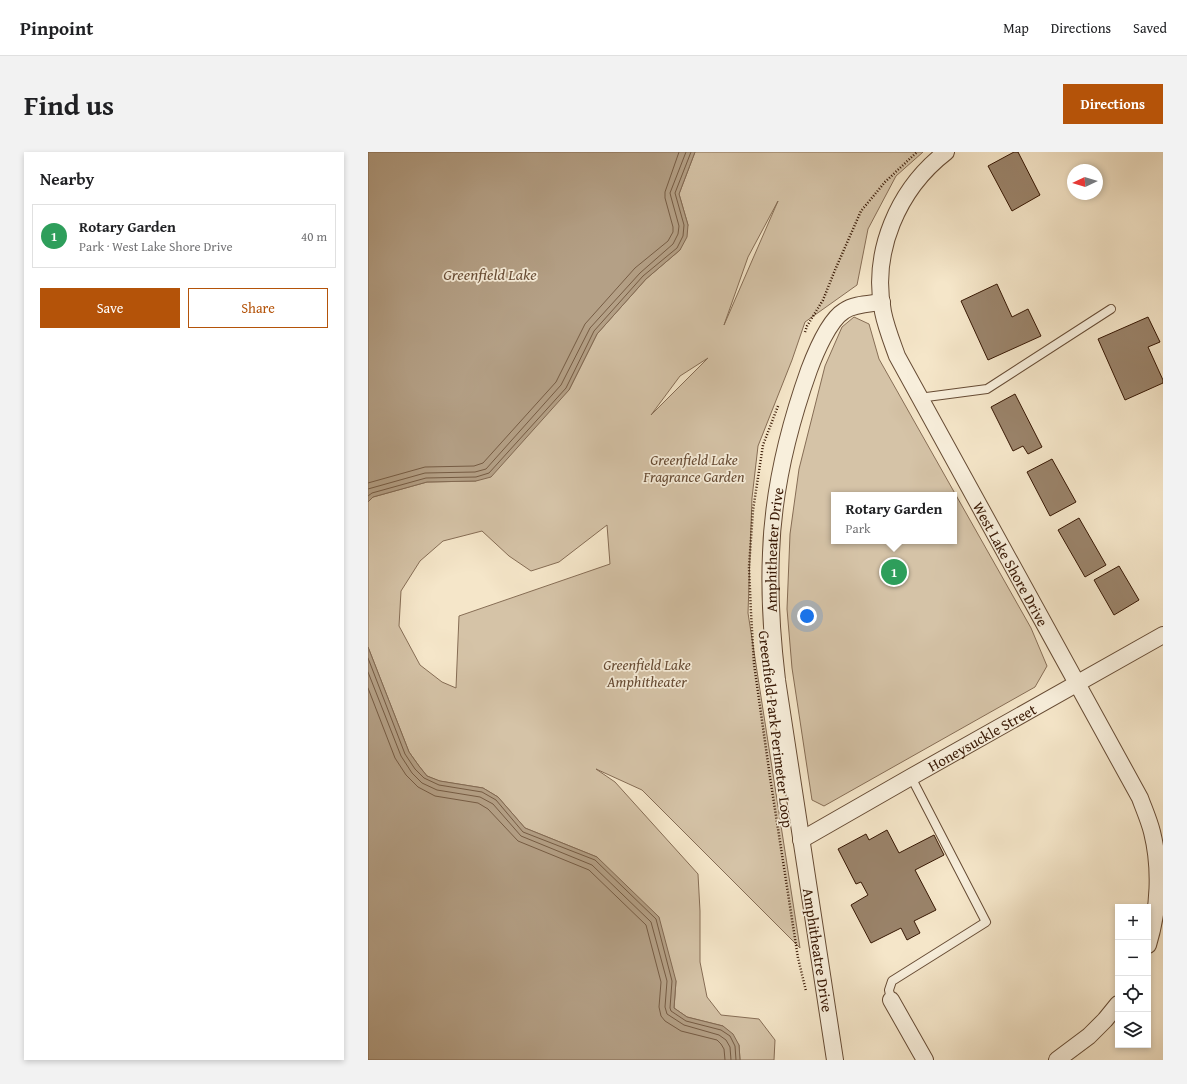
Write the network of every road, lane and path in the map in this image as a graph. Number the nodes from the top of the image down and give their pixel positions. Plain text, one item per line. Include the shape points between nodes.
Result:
1 (917, 152) edge
2 (946, 152) edge
3 (882, 302) junction
4 (1112, 309) dead end
5 (803, 338) dead end
6 (919, 398) junction
7 (778, 404) dead end
8 (1163, 635) edge
9 (1077, 684) junction
10 (911, 777) junction
11 (801, 840) junction
12 (1154, 939) edge
13 (807, 995) dead end
14 (891, 1000) joint
15 (1115, 1008) edge
16 (835, 1060) edge
17 (924, 1060) edge
18 (1057, 1060) edge

1 - 5 path via 885,182 861,212 823,300 807,326
2 - 3 street, West Lake Shore Drive via 916,181 891,223 883,250 880,277
3 - 6 street, West Lake Shore Drive via 897,356
3 - 11 street, Amphitheater Drive via 842,311 822,339 792,422 775,505 770,589 772,633 776,680
4 - 6 lane via 987,389
6 - 9 street, West Lake Shore Drive
7 - 13 path, Greenfield Park Perimeter Loop via 763,445 754,510 749,567 751,613 754,664 798,958
8 - 9 street, Honeysuckle Street
9 - 10 street, Honeysuckle Street
9 - 12 street, West Lake Shore Drive via 1147,815 1156,855 1158,884
10 - 11 street, Honeysuckle Street
10 - 14 lane via 986,922 892,981 889,990
11 - 16 street, Amphitheatre Drive
14 - 17 street
15 - 18 street via 1090,1036

